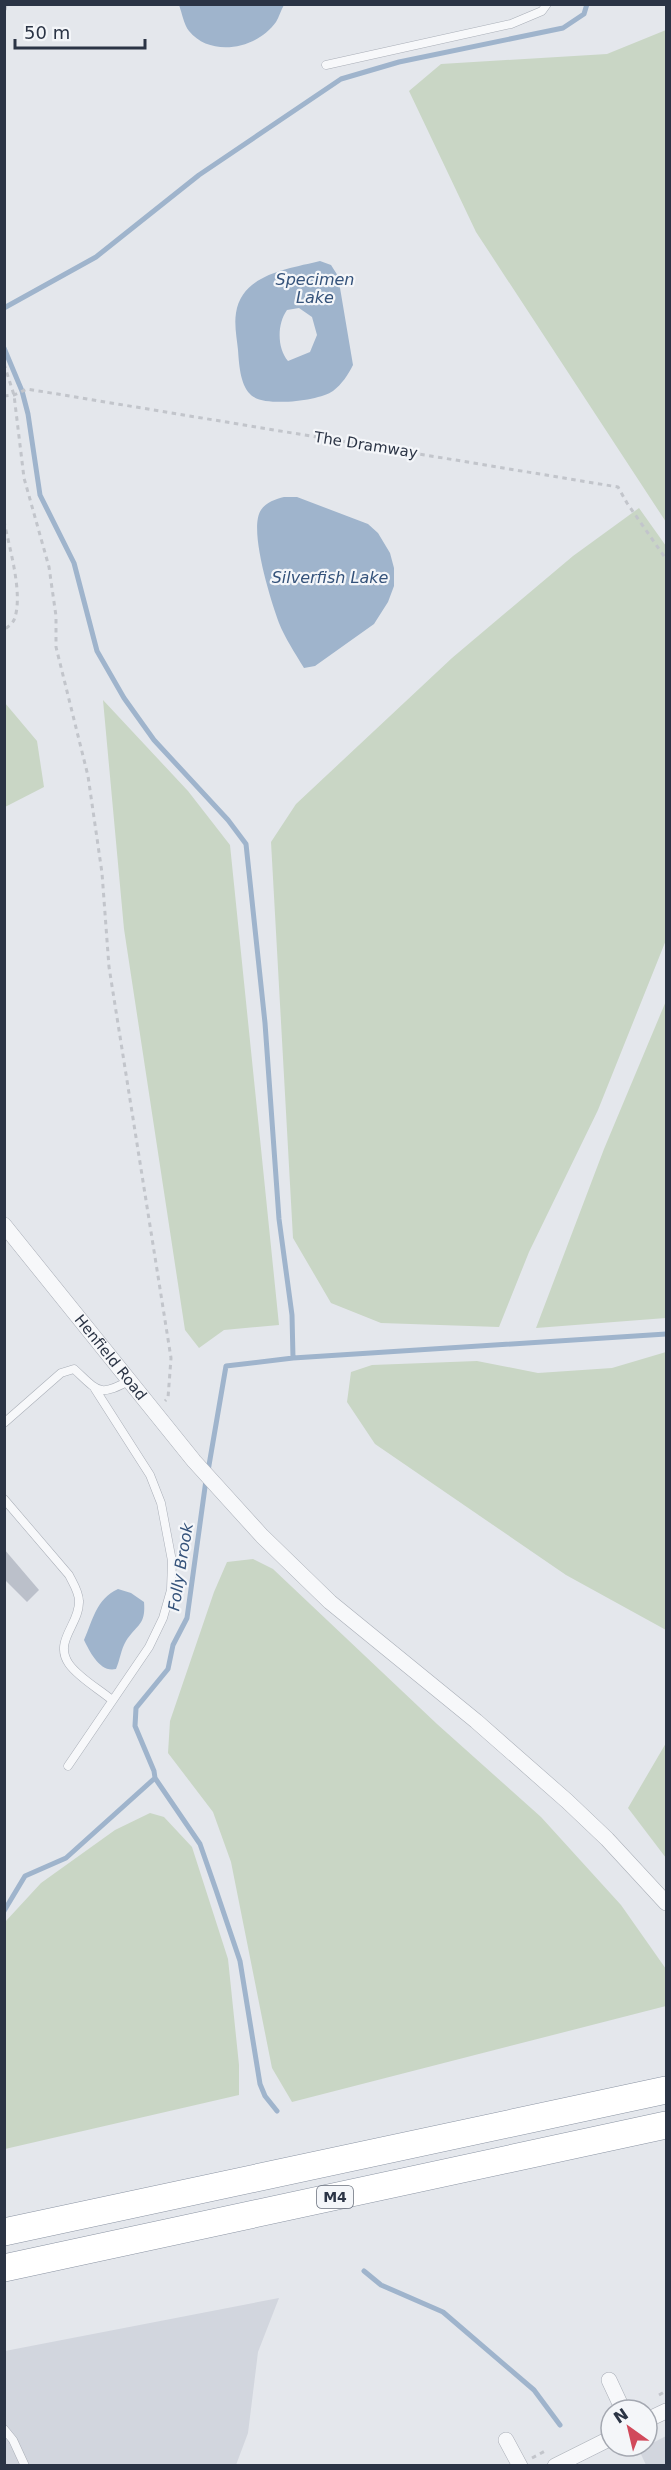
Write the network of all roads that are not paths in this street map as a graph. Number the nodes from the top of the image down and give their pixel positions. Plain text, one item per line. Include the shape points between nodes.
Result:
1 (548, 4) edge
2 (326, 65) dead end
3 (4, 1225) edge
4 (130, 1380) junction
5 (95, 1389) junction
6 (4, 1423) edge
7 (4, 1499) edge
8 (112, 1700) junction
9 (68, 1766) dead end
10 (666, 1903) edge
11 (666, 2090) edge
12 (666, 2126) edge
13 (4, 2232) edge
14 (4, 2268) edge
15 (609, 2380) dead end
16 (617, 2398) edge
17 (4, 2429) edge
18 (506, 2440) dead end
19 (599, 2444) edge
20 (25, 2466) edge
21 (520, 2466) edge
22 (555, 2466) edge

1 - 2 lane via 542,11 511,24
3 - 4 street, Henfield Road
4 - 5 lane via 111,1391
4 - 10 street, Henfield Road via 194,1461 262,1536 330,1602 567,1801
5 - 6 lane via 74,1368 61,1373
5 - 8 lane via 150,1475 162,1503 172,1561 171,1590 163,1618 149,1647
7 - 8 lane via 59,1561 75,1587 79,1602 63,1648 70,1666
8 - 9 lane
11 - 13 highway, M4
12 - 14 highway, M4
15 - 16 street
17 - 20 lane
18 - 21 street
19 - 22 street

